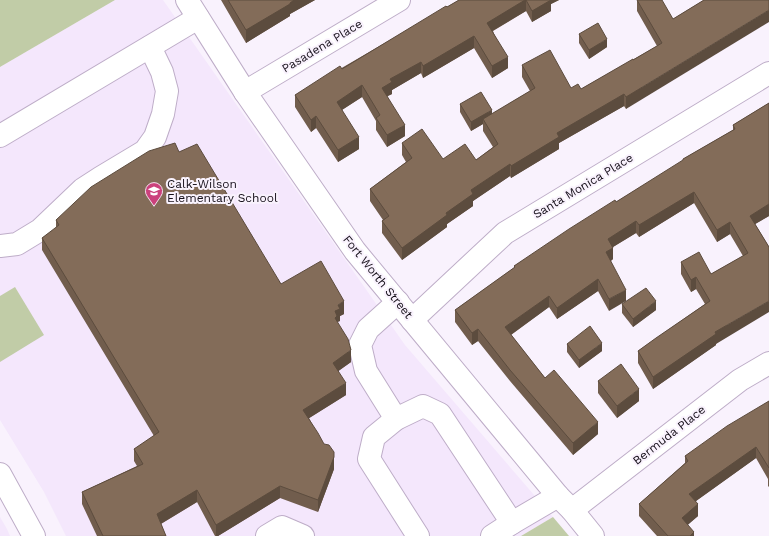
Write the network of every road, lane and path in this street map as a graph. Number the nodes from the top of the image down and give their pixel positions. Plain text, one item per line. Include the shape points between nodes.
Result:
1 (399, 0) edge
2 (193, 9) edge
3 (150, 47) junction
4 (769, 73) edge
5 (245, 92) junction
6 (0, 136) edge
7 (0, 246) edge
8 (398, 302) junction
9 (412, 320) junction
10 (769, 363) edge
11 (396, 419) junction
12 (0, 474) edge
13 (565, 503) junction
14 (512, 523) junction
15 (34, 536) edge
16 (267, 536) edge
17 (303, 536) edge
18 (418, 536) edge
19 (492, 536) edge
20 (593, 536) edge

1 - 5 street, Pasadena Place
2 - 3 street
2 - 5 street, Fort Worth Street
3 - 6 street
3 - 7 street via 162,72 166,91 163,114 155,137 145,151 83,189 40,230 17,244
4 - 9 street, Santa Monica Place via 505,233
5 - 8 street, Fort Worth Street via 355,251
8 - 9 street, Fort Worth Street
8 - 11 street via 368,329 360,345 366,371
9 - 13 street, Fort Worth Street
10 - 13 street, Bermuda Place via 740,380
11 - 14 street via 423,406 440,414
11 - 18 street via 374,437 369,459
12 - 15 street
13 - 14 street, Bermuda Place
13 - 20 street, Fort Worth Street
14 - 19 street, Bermuda Place
16 - 17 street via 282,527

